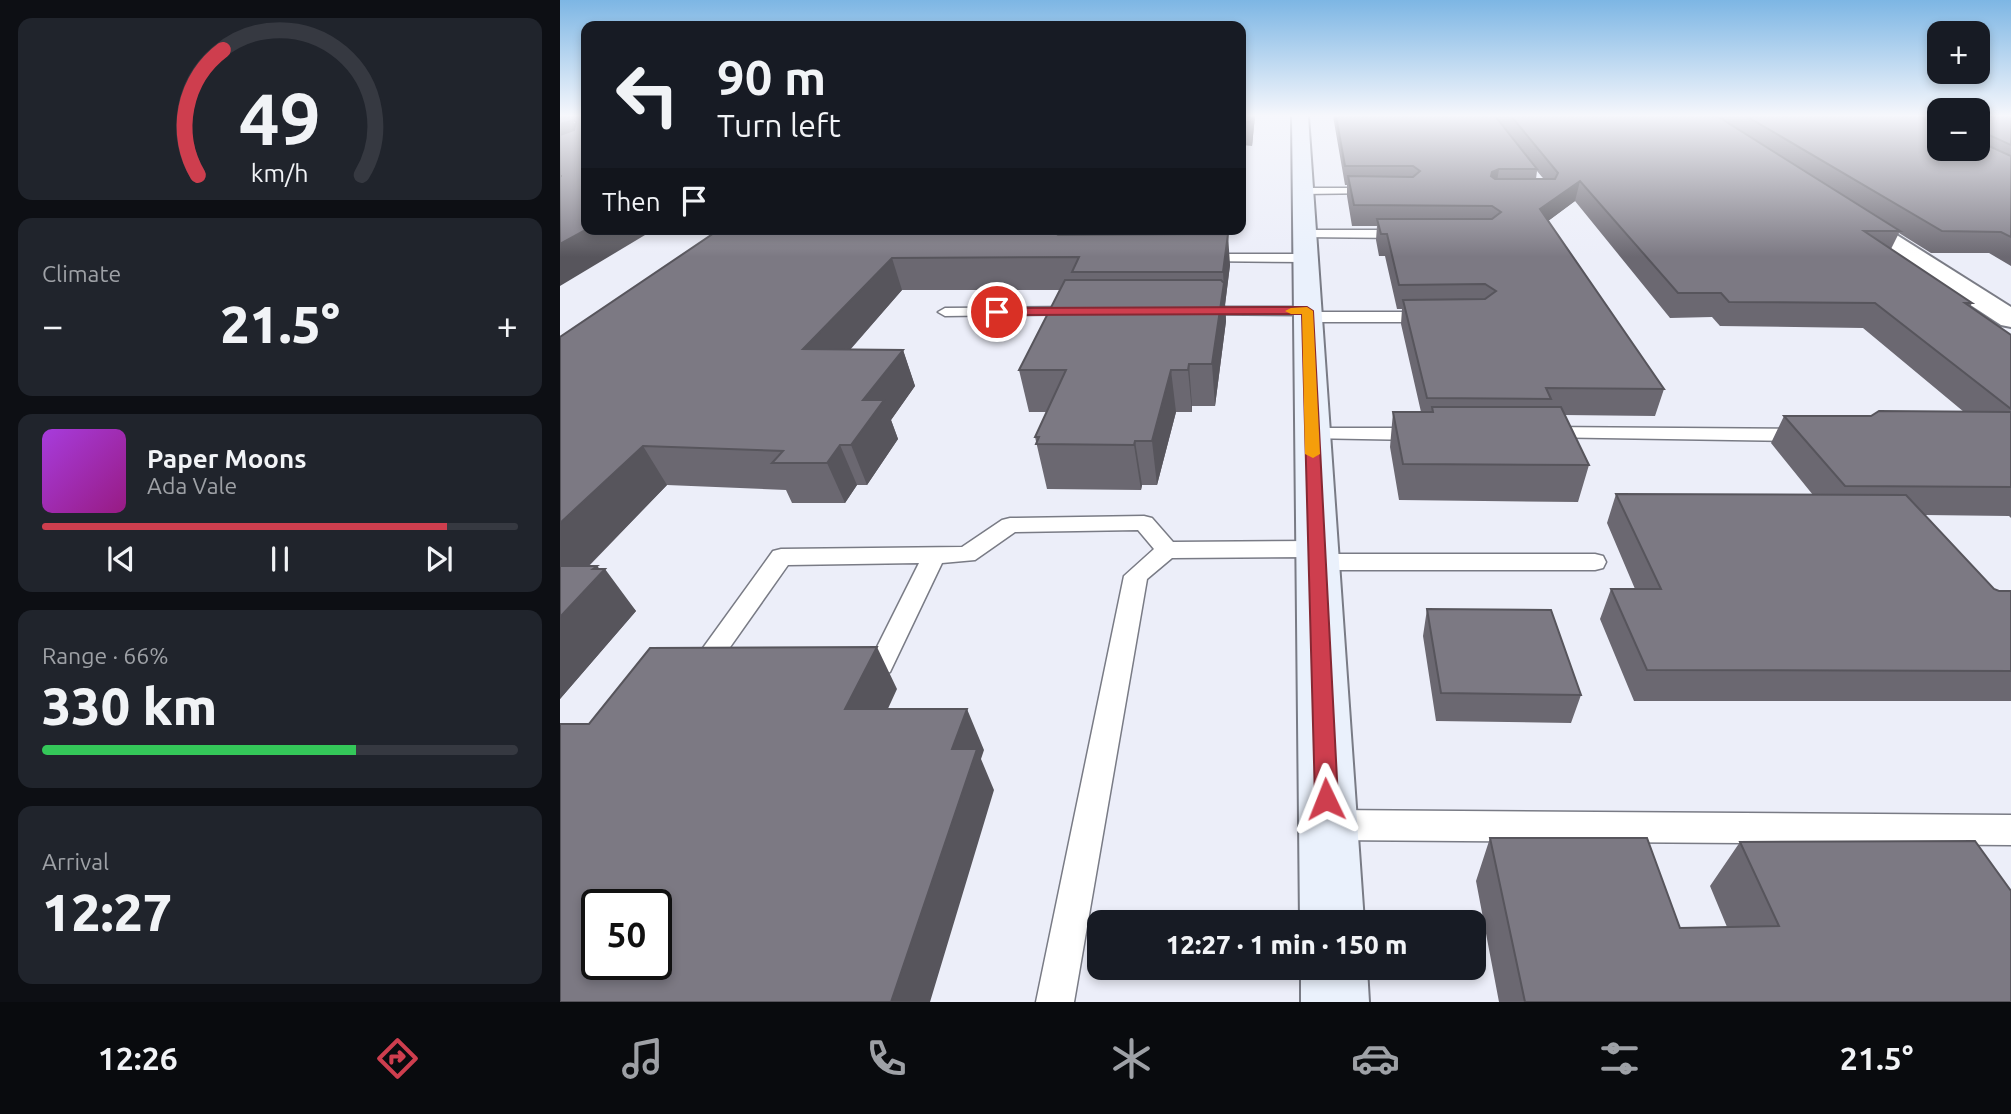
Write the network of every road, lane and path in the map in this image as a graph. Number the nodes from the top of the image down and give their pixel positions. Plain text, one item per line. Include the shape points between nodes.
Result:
1 (1302, 163) edge
2 (1303, 191) junction
3 (1384, 191) edge
4 (1833, 204) edge
5 (1424, 234) edge
6 (1305, 246) junction
7 (1185, 258) edge
8 (1088, 311) edge
9 (1184, 311) edge
10 (945, 312) dead end
11 (1308, 314) junction
12 (1441, 317) edge
13 (2011, 319) edge
14 (1527, 433) edge
15 (1312, 434) junction
16 (1433, 434) edge
17 (1829, 435) edge
18 (1167, 550) junction
19 (934, 555) junction
20 (1317, 556) junction
21 (1595, 562) dead end
22 (881, 665) dead end
23 (696, 675) edge
24 (1328, 825) junction
25 (2011, 830) edge
26 (1332, 910) edge
27 (1334, 980) edge
28 (1055, 1002) edge
29 (1335, 1002) edge

1 - 2 main road
2 - 3 lane
2 - 6 main road
4 - 13 street
5 - 6 lane
6 - 7 lane
6 - 11 main road
8 - 10 lane
9 - 11 lane
11 - 12 lane
11 - 15 main road
14 - 17 lane
15 - 16 lane
15 - 20 main road
18 - 19 lane via 1144,523 1010,525 967,555
18 - 20 lane
18 - 28 lane via 1136,576
19 - 22 lane
19 - 23 lane via 781,557
20 - 21 lane
20 - 24 main road
24 - 25 lane
24 - 26 main road
27 - 29 main road

